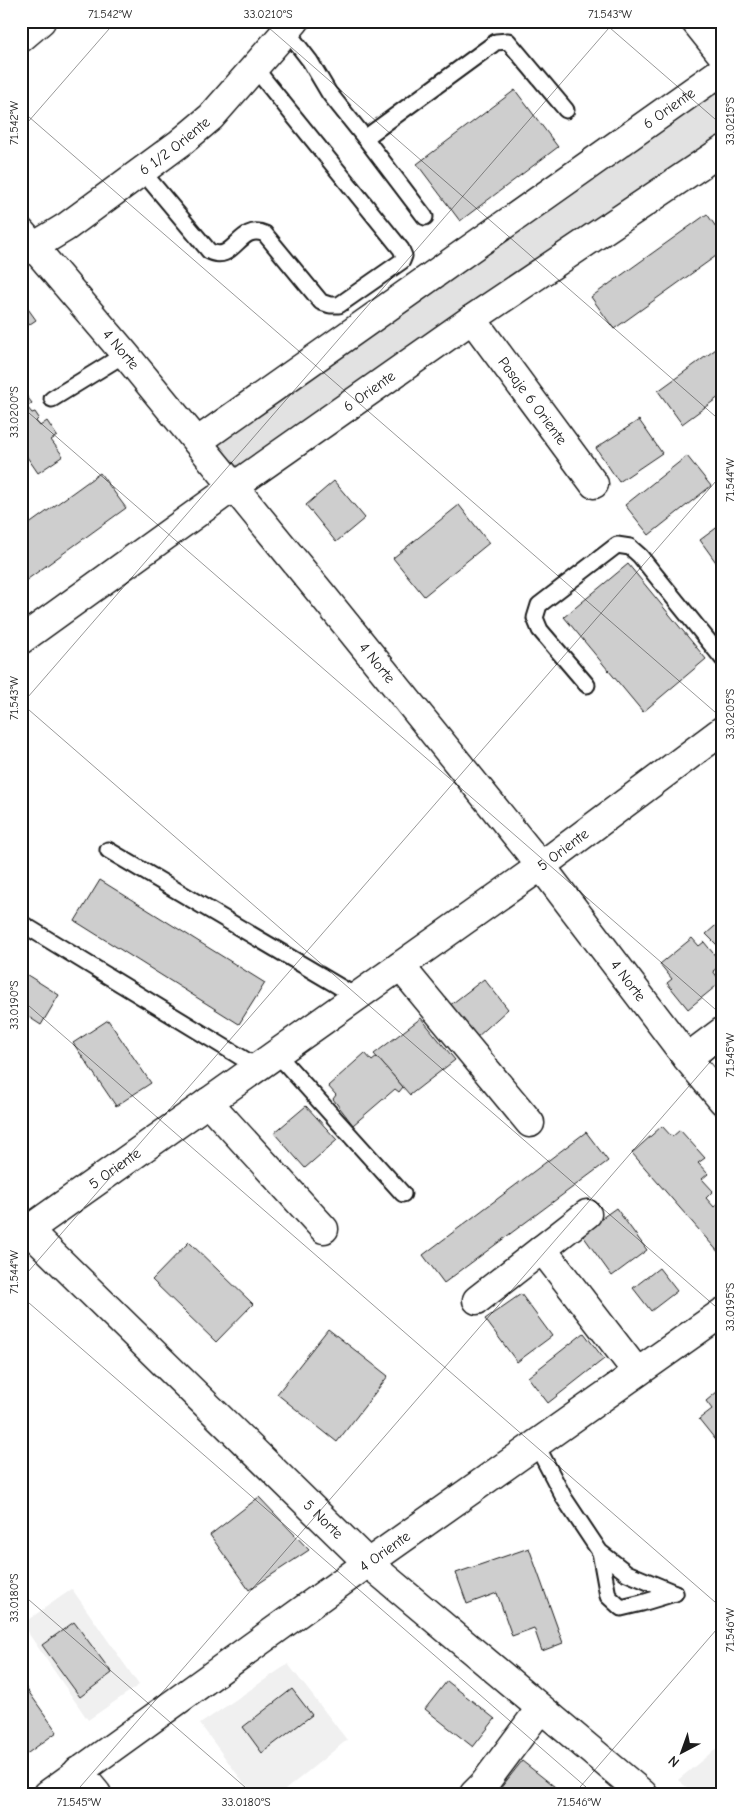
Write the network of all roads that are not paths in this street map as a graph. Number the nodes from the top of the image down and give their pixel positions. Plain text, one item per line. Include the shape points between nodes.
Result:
1 (41, 21) edge
2 (695, 21) edge
3 (291, 26) edge
4 (21, 38) edge
5 (723, 56) edge
6 (254, 68) junction
7 (723, 70) edge
8 (566, 110) dead end
9 (365, 138) junction
10 (723, 150) edge
11 (142, 170) junction
12 (425, 217) dead end
13 (25, 244) edge
14 (472, 319) junction
15 (125, 354) junction
16 (52, 399) dead end
17 (197, 442) junction
18 (594, 484) dead end
19 (233, 486) junction
20 (21, 640) edge
21 (723, 660) edge
22 (587, 685) dead end
23 (723, 730) edge
24 (108, 850) dead end
25 (541, 866) junction
26 (21, 923) edge
27 (400, 966) junction
28 (357, 997) junction
29 (723, 1031) edge
30 (687, 1058) junction
31 (267, 1060) junction
32 (723, 1101) edge
33 (208, 1102) junction
34 (530, 1123) dead end
35 (403, 1194) dead end
36 (588, 1214) dead end
37 (324, 1229) dead end
38 (24, 1230) edge
39 (542, 1250) junction
40 (476, 1300) dead end
41 (721, 1317) edge
42 (637, 1372) junction
43 (536, 1444) junction
44 (600, 1552) junction
45 (368, 1563) junction
46 (540, 1709) junction
47 (78, 1771) junction
48 (48, 1794) edge
49 (97, 1794) edge
50 (474, 1794) edge
51 (643, 1794) edge

1 - 4 street
2 - 5 street
3 - 6 street, 6 1/2 Oriente
3 - 9 lane via 329,93
6 - 11 street, 6 1/2 Oriente via 211,116
6 - 11 lane via 401,248 402,261 339,305 330,306 321,302 265,234 258,230 224,254 209,250
7 - 17 street, 6 Oriente
8 - 9 lane via 508,41 496,42
9 - 12 lane
10 - 14 street, 6 Oriente
11 - 13 street, 6 1/2 Oriente via 66,227
13 - 15 street, 4 Norte
14 - 18 street, Pasaje 6 Oriente
14 - 19 street, 6 Oriente
15 - 16 lane
15 - 17 street, 4 Norte
17 - 19 street, 4 Norte
19 - 20 street, 6 Oriente
19 - 25 street, 4 Norte
21 - 22 lane via 640,556 630,547 617,545 539,605 535,618 540,630
23 - 25 street, 5 Oriente
24 - 28 lane
25 - 27 street, 5 Oriente
25 - 30 street, 4 Norte
26 - 31 lane
27 - 28 street, 5 Oriente
27 - 34 street
28 - 31 street, 5 Oriente
29 - 30 street
30 - 32 street, 4 Norte
31 - 33 street, 5 Oriente
31 - 35 lane
33 - 37 street
33 - 38 street, 5 Oriente
36 - 39 street
38 - 45 street, 5 Norte
39 - 40 street
39 - 42 street
41 - 42 street, 4 Oriente
42 - 43 street, 4 Oriente
43 - 44 lane via 564,1498
43 - 45 street, 4 Oriente
44 - 44 lane via 608,1596 621,1608 675,1593 627,1573
45 - 46 street, 5 Norte
45 - 47 street, 4 Oriente
46 - 50 street
46 - 51 street, 5 Norte
47 - 48 street, 4 Oriente
47 - 49 street

